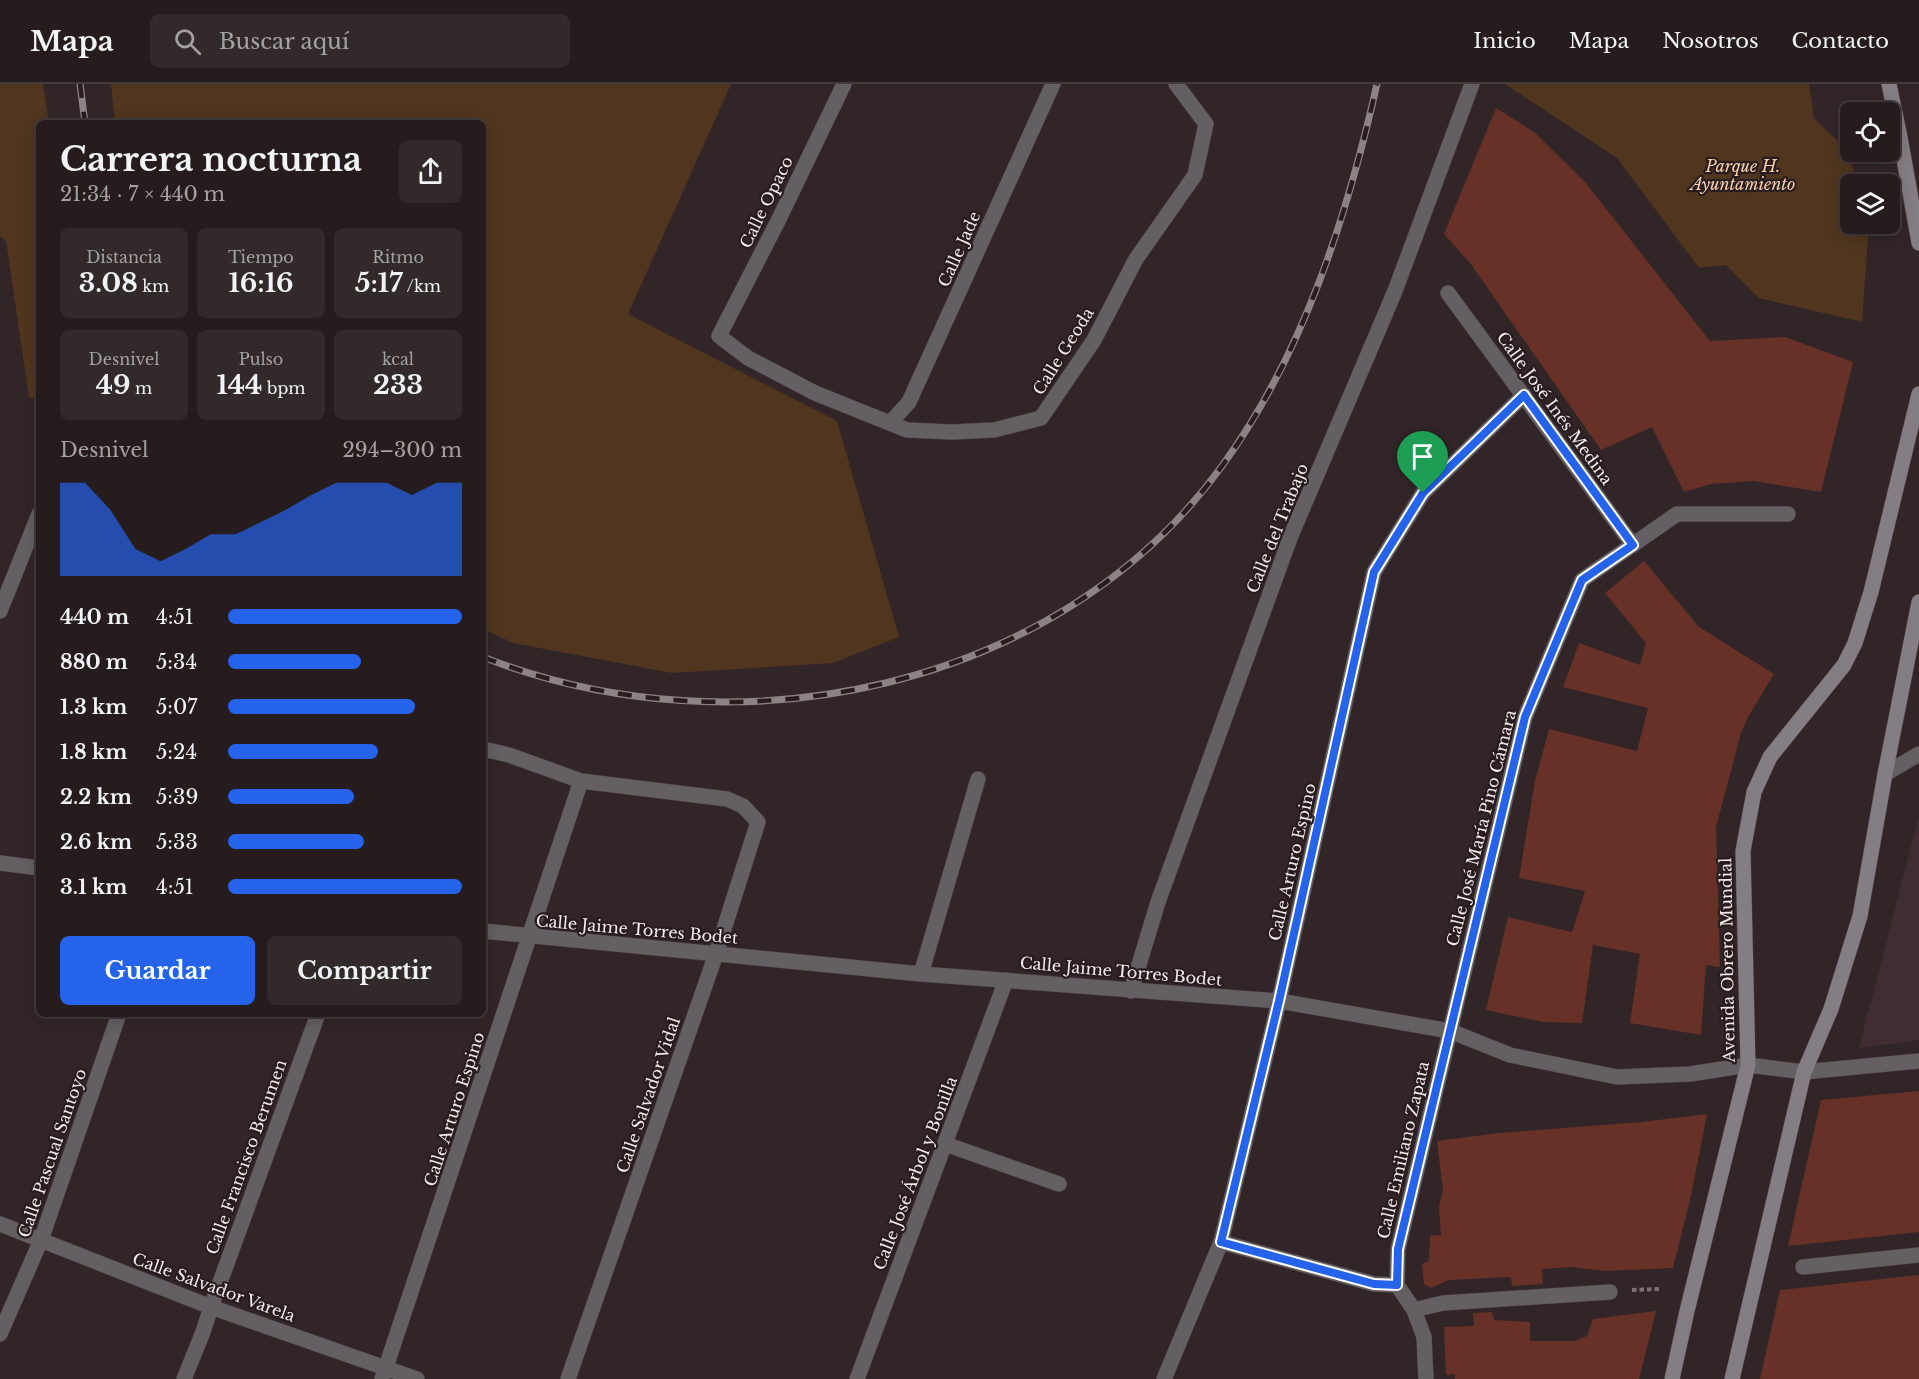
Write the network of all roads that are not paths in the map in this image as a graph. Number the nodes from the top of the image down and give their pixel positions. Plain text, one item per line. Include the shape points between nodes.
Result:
1 (844, 84) edge
2 (1053, 84) edge
3 (1176, 84) edge
4 (1472, 84) edge
5 (1888, 84) edge
6 (1919, 243) edge
7 (1448, 293) dead end
8 (719, 336) joint
9 (1919, 394) edge
10 (1524, 395) junction
11 (890, 423) junction
12 (1788, 513) dead end
13 (36, 522) edge
14 (1633, 545) junction
15 (1919, 602) edge
16 (0, 612) edge
17 (486, 750) edge
18 (1919, 754) edge
19 (1885, 774) junction
20 (978, 779) dead end
21 (581, 781) junction
22 (0, 862) edge
23 (36, 868) edge
24 (486, 931) edge
25 (530, 937) junction
26 (716, 954) junction
27 (921, 974) junction
28 (1006, 980) junction
29 (1131, 991) junction
30 (1279, 1001) junction
31 (118, 1017) edge
32 (317, 1017) edge
33 (1450, 1031) junction
34 (1919, 1061) edge
35 (1748, 1065) junction
36 (1804, 1072) junction
37 (945, 1144) junction
38 (1059, 1184) dead end
39 (0, 1224) edge
40 (41, 1240) junction
41 (1221, 1242) junction
42 (1919, 1256) edge
43 (1803, 1267) dead end
44 (1397, 1285) junction
45 (1610, 1292) road end
46 (211, 1307) junction
47 (1414, 1310) junction
48 (0, 1334) edge
49 (384, 1374) edge
50 (184, 1379) edge
51 (417, 1379) edge
52 (568, 1379) edge
53 (857, 1379) edge
54 (1164, 1379) edge
55 (1426, 1379) edge
56 (1672, 1379) edge
57 (1732, 1379) edge

1 - 8 street, Calle Opaco
2 - 11 street, Calle Jade via 909,402
3 - 11 street, Calle Geoda via 1206,124 1195,175 1136,260 1094,340 1041,418 994,430 952,432 907,430
4 - 29 street, Calle del Trabajo via 1395,291 1290,538 1158,902
5 - 6 main road
7 - 10 street, Calle José Inés Medina
8 - 11 street, Calle Geoda via 748,358 815,393
9 - 35 main road, Avenida Obrero Mundial via 1855,643 1844,665 1770,757 1754,792 1743,851
10 - 14 street, Calle José Inés Medina
10 - 30 street, Calle Arturo Espino via 1423,493 1374,572
12 - 14 street, Calle José María Pino Cámara via 1677,514
13 - 16 street
14 - 33 street, Calle José María Pino Cámara via 1582,580 1525,717
15 - 19 main road
17 - 21 street
18 - 19 street
19 - 36 main road via 1860,916 1831,1009
20 - 27 street
21 - 25 street, Calle Arturo Espino
21 - 26 street, Calle Salvador Vidal via 727,799 743,806 758,822
22 - 23 street
24 - 25 street, Calle Jaime Torres Bodet
25 - 26 street, Calle Jaime Torres Bodet
25 - 49 street, Calle Arturo Espino
26 - 27 street, Calle Jaime Torres Bodet
26 - 52 street, Calle Salvador Vidal
27 - 28 street, Calle Jaime Torres Bodet
28 - 29 street, Calle Jaime Torres Bodet
28 - 37 street, Calle José Árbol y Bonilla
29 - 30 street, Calle Jaime Torres Bodet
30 - 33 street, Calle Jaime Torres Bodet
30 - 41 street, Calle Arturo Espino
31 - 40 street, Calle Pascual Santoyo
32 - 46 street, Calle Francisco Berumen
33 - 35 street, Calle Jaime Torres Bodet via 1510,1055 1617,1077 1690,1074
33 - 44 street, Calle Emiliano Zapata via 1398,1249
34 - 36 street, Calle Jaime Torres Bodet
35 - 36 street, Calle Jaime Torres Bodet
35 - 56 main road, Avenida Obrero Mundial
36 - 57 main road
37 - 38 street
37 - 53 street, Calle José Árbol y Bonilla
39 - 40 street, Calle Salvador Varela
40 - 46 street, Calle Salvador Varela
40 - 48 street, Calle Pascual Santoyo
41 - 44 street via 1374,1284
41 - 54 street, Calle Arturo Espino
42 - 43 street
44 - 47 street
45 - 47 street via 1443,1303
46 - 49 street, Calle Salvador Varela
46 - 50 street, Calle Francisco Berumen
47 - 55 street via 1424,1337
49 - 51 street, Calle Salvador Varela

